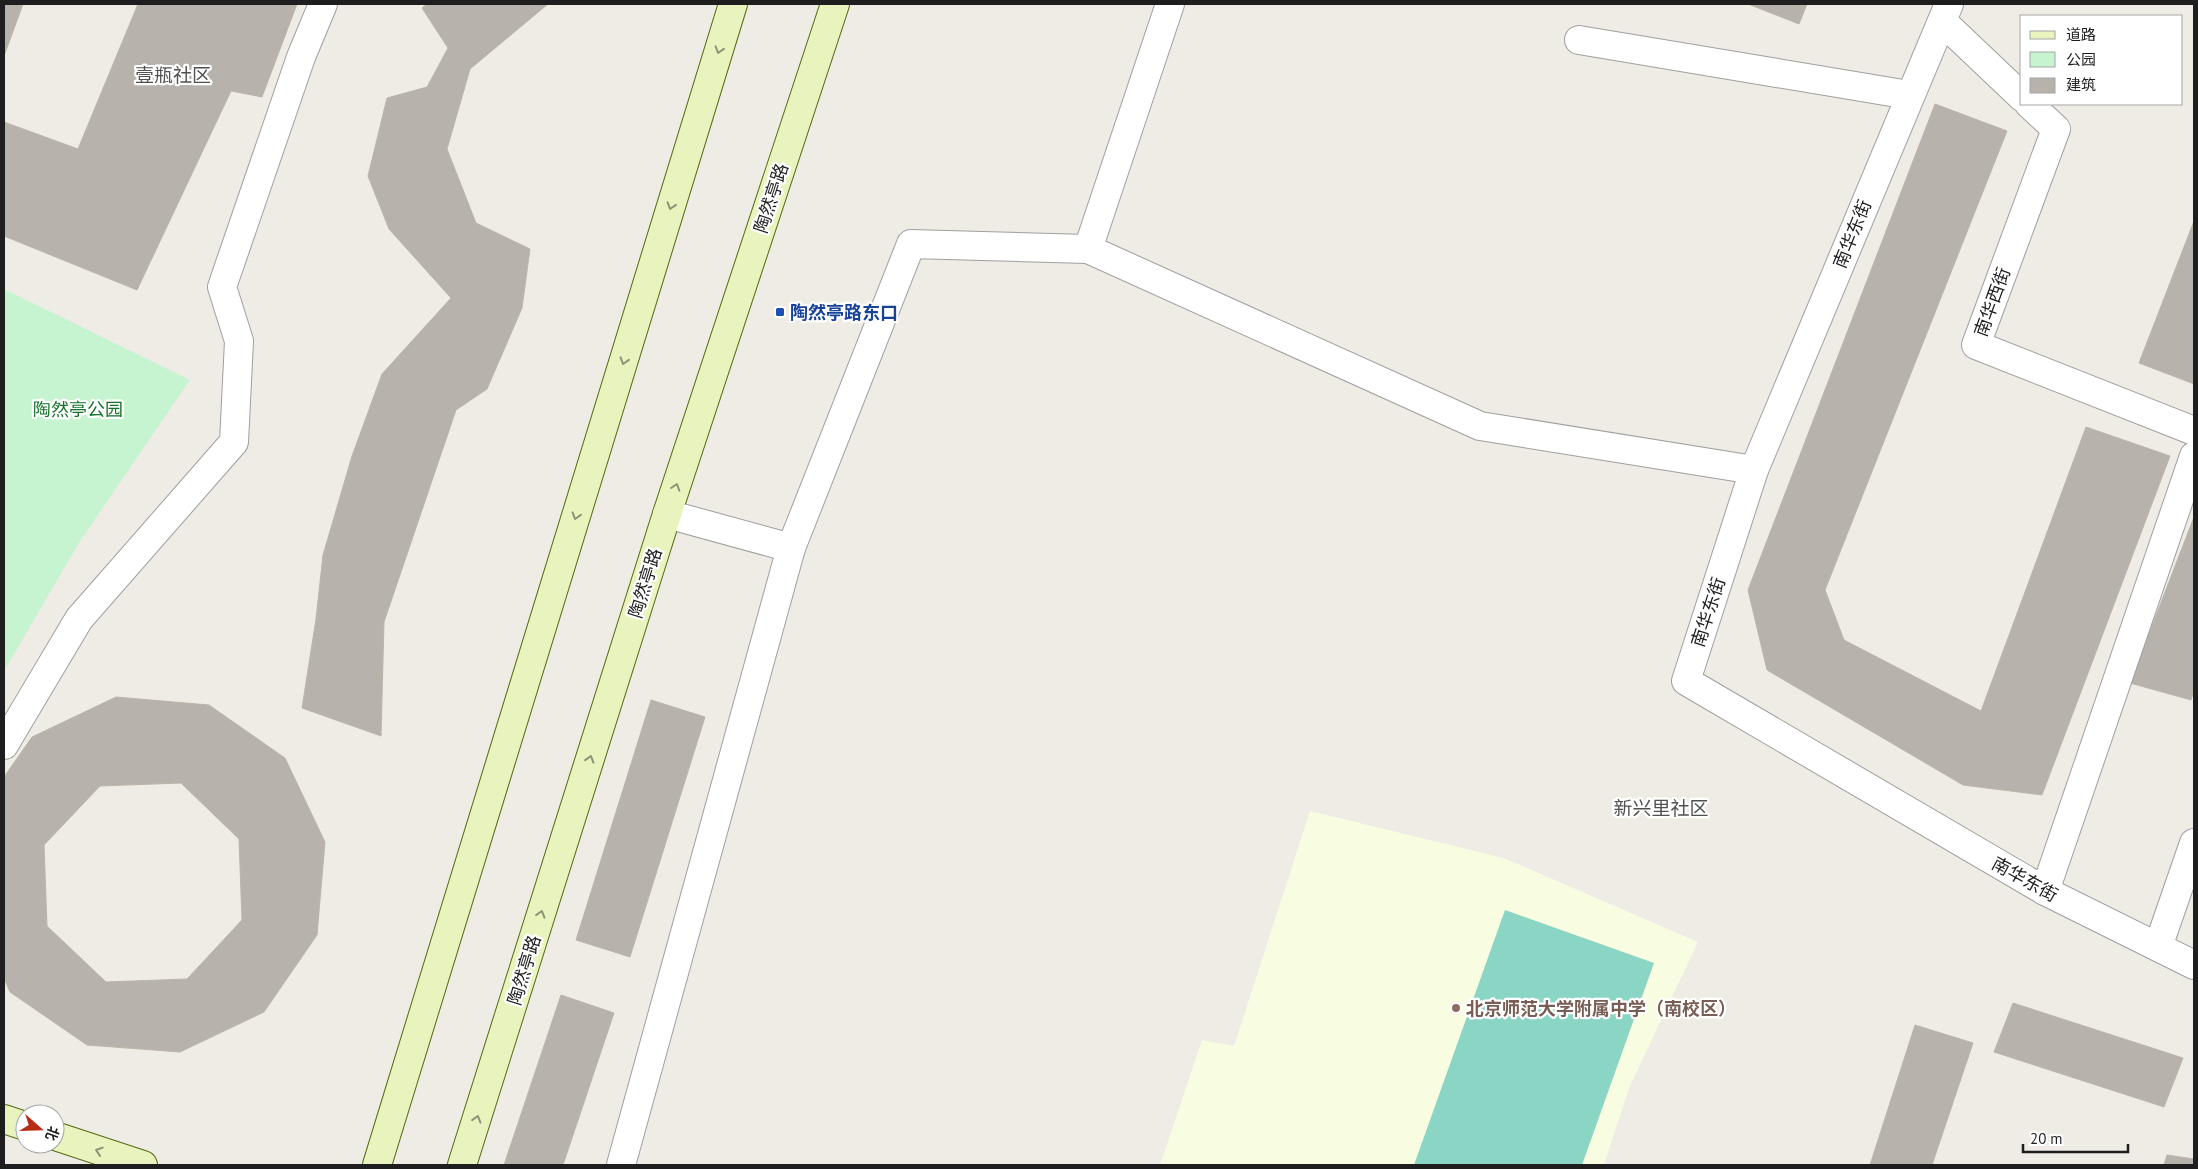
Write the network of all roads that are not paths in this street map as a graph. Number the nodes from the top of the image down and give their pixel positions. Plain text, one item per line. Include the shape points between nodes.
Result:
1 (323, 4) edge
2 (733, 4) edge
3 (835, 4) edge
4 (1170, 4) edge
5 (1946, 13) edge
6 (1579, 40) dead end
7 (1909, 95) junction
8 (2020, 95) edge
9 (2030, 105) edge
10 (1088, 249) junction
11 (2194, 431) edge
12 (2194, 456) edge
13 (1754, 470) junction
14 (667, 514) junction
15 (791, 548) junction
16 (4, 746) edge
17 (2194, 843) edge
18 (2045, 891) junction
19 (2158, 948) junction
20 (2194, 965) edge
21 (65, 1139) edge
22 (143, 1165) edge
23 (377, 1165) edge
24 (462, 1165) edge
25 (621, 1165) edge

1 - 16 street via 301,57 222,287 239,341 234,442 79,619
2 -> 23 main road
14 -> 3 main road, 陶然亭路
4 - 10 street
5 - 7 street, 南华东街
5 - 8 street
6 - 7 street
7 - 13 street, 南华东街
9 - 11 street, 南华西街 via 2056,129 1976,345
10 - 13 street via 1480,426
10 - 15 street via 911,244
12 - 18 street
13 - 18 street, 南华东街 via 1686,681
14 - 15 street
24 -> 14 main road, 陶然亭路
15 - 25 street
17 - 19 street
18 - 19 street, 南华东街
19 - 20 street, 南华东街
22 -> 21 main road

